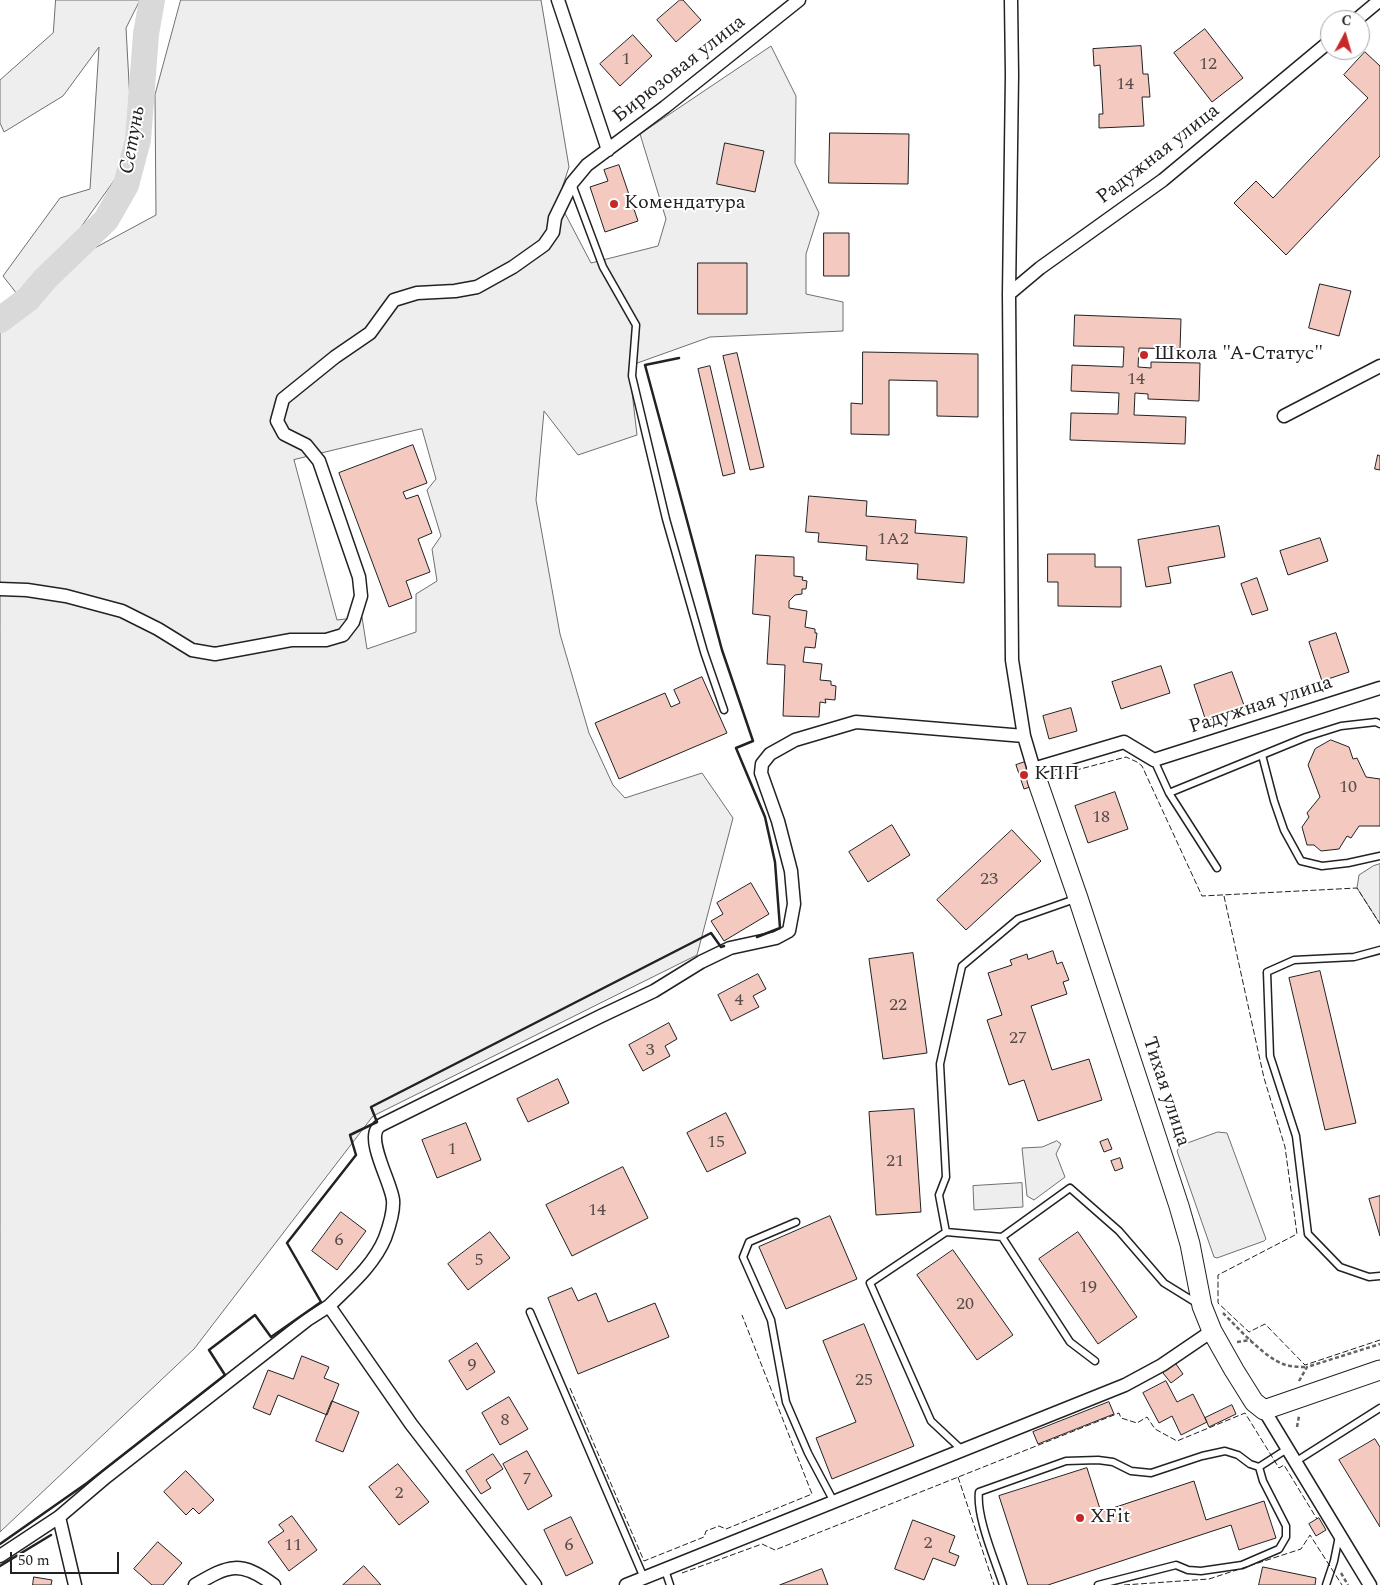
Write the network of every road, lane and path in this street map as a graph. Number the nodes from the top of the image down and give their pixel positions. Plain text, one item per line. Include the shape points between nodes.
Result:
1 (558, 0) edge
2 (798, 0) edge
3 (1010, 0) edge
4 (1380, 0) edge
5 (1368, 10) edge
6 (1320, 49) edge
7 (608, 150) junction
8 (572, 183) junction
9 (1009, 294) junction
10 (1380, 366) edge
11 (1284, 416) dead end
12 (0, 589) edge
13 (1380, 688) edge
14 (724, 710) dead end
15 (1380, 724) edge
16 (1024, 736) junction
17 (1262, 755) junction
18 (1154, 760) junction
19 (1035, 774) junction
20 (1169, 793) junction
21 (1380, 856) edge
22 (1216, 868) dead end
23 (1078, 898) junction
24 (1380, 950) edge
25 (796, 1222) dead end
26 (946, 1232) junction
27 (1002, 1237) junction
28 (1380, 1276) edge
29 (1200, 1301) junction
30 (329, 1306) junction
31 (530, 1312) dead end
32 (1212, 1331) junction
33 (1380, 1344) edge
34 (1096, 1361) dead end
35 (1306, 1367) junction
36 (1380, 1370) edge
37 (1298, 1384) dead end
38 (1380, 1408) edge
39 (1264, 1410) junction
40 (1299, 1413) dead end
41 (1297, 1427) dead end
42 (1287, 1449) junction
43 (963, 1451) junction
44 (1295, 1462) junction
45 (1259, 1467) junction
46 (834, 1502) junction
47 (59, 1516) junction
48 (1339, 1535) junction
49 (0, 1556) edge
50 (665, 1570) junction
51 (644, 1578) junction
52 (75, 1585) edge
53 (194, 1585) edge
54 (274, 1585) edge
55 (535, 1585) edge
56 (626, 1585) edge
57 (670, 1585) edge
58 (1003, 1585) edge
59 (1098, 1585) edge
60 (1326, 1585) edge
61 (1370, 1585) edge

1 - 7 street
2 - 7 street, Бирюзовая улица
3 - 9 street
4 - 5 street
6 - 9 street, Радужная улица via 1163,180
7 - 8 street, Бирюзовая улица via 587,165
8 - 12 street, Бирюзовая улица via 555,218 553,232 544,245 477,287 416,293 394,300 370,333 283,399 277,421 284,434 306,445 319,461 359,577 360,596 353,622 343,634 326,640 291,640 215,654 192,650 122,611 66,596
8 - 14 lane via 604,266 636,325 632,376 666,520
9 - 16 street via 1012,660
10 - 11 street
13 - 18 street, Радужная улица
15 - 17 lane via 1341,726
16 - 19 street
16 - 30 street via 856,722 795,740 770,754 762,764 761,773 791,871 794,904 789,931 776,938 730,948 654,991 382,1124 377,1129 375,1144 393,1201 386,1237 360,1275
17 - 20 lane
17 - 21 lane via 1284,830 1301,861 1322,866
18 - 19 street via 1124,742
18 - 20 lane
19 - 23 street, Тихая улица
20 - 22 lane
23 - 26 lane via 1018,919 962,966 940,1064 946,1176 939,1196
23 - 29 street, Тихая улица via 1179,1206 1190,1244
24 - 28 lane via 1354,957 1294,960 1267,972 1270,1056 1296,1136 1308,1234 1340,1267 1369,1277
25 - 46 lane via 749,1242 744,1257 770,1320 786,1402
26 - 27 lane
26 - 43 lane via 870,1283 931,1421
27 - 29 lane via 1070,1188 1119,1231 1164,1284
27 - 34 lane via 1070,1342
29 - 32 street, Тихая улица
29 - 35 path via 1212,1303 1281,1364
30 - 47 street via 300,1325
30 - 55 street via 411,1424
31 - 51 lane
32 - 39 street, Тихая улица via 1254,1402
32 - 43 street via 1162,1365 1125,1385
33 - 35 path
35 - 37 path
36 - 39 street
38 - 44 lane
39 - 42 street
40 - 41 path
42 - 44 street
42 - 45 lane
43 - 46 street
44 - 48 street
45 - 58 lane via 1225,1451 1151,1473 1131,1471 1113,1462 1098,1460 1066,1462 979,1492 984,1524
45 - 59 lane via 1262,1481 1286,1526 1286,1538 1279,1549 1242,1565 1200,1571 1176,1564
46 - 50 street
47 - 49 street
47 - 52 street
48 - 60 lane
48 - 61 street
50 - 51 street
50 - 57 lane
51 - 56 street
53 - 54 street via 229,1567 247,1569

